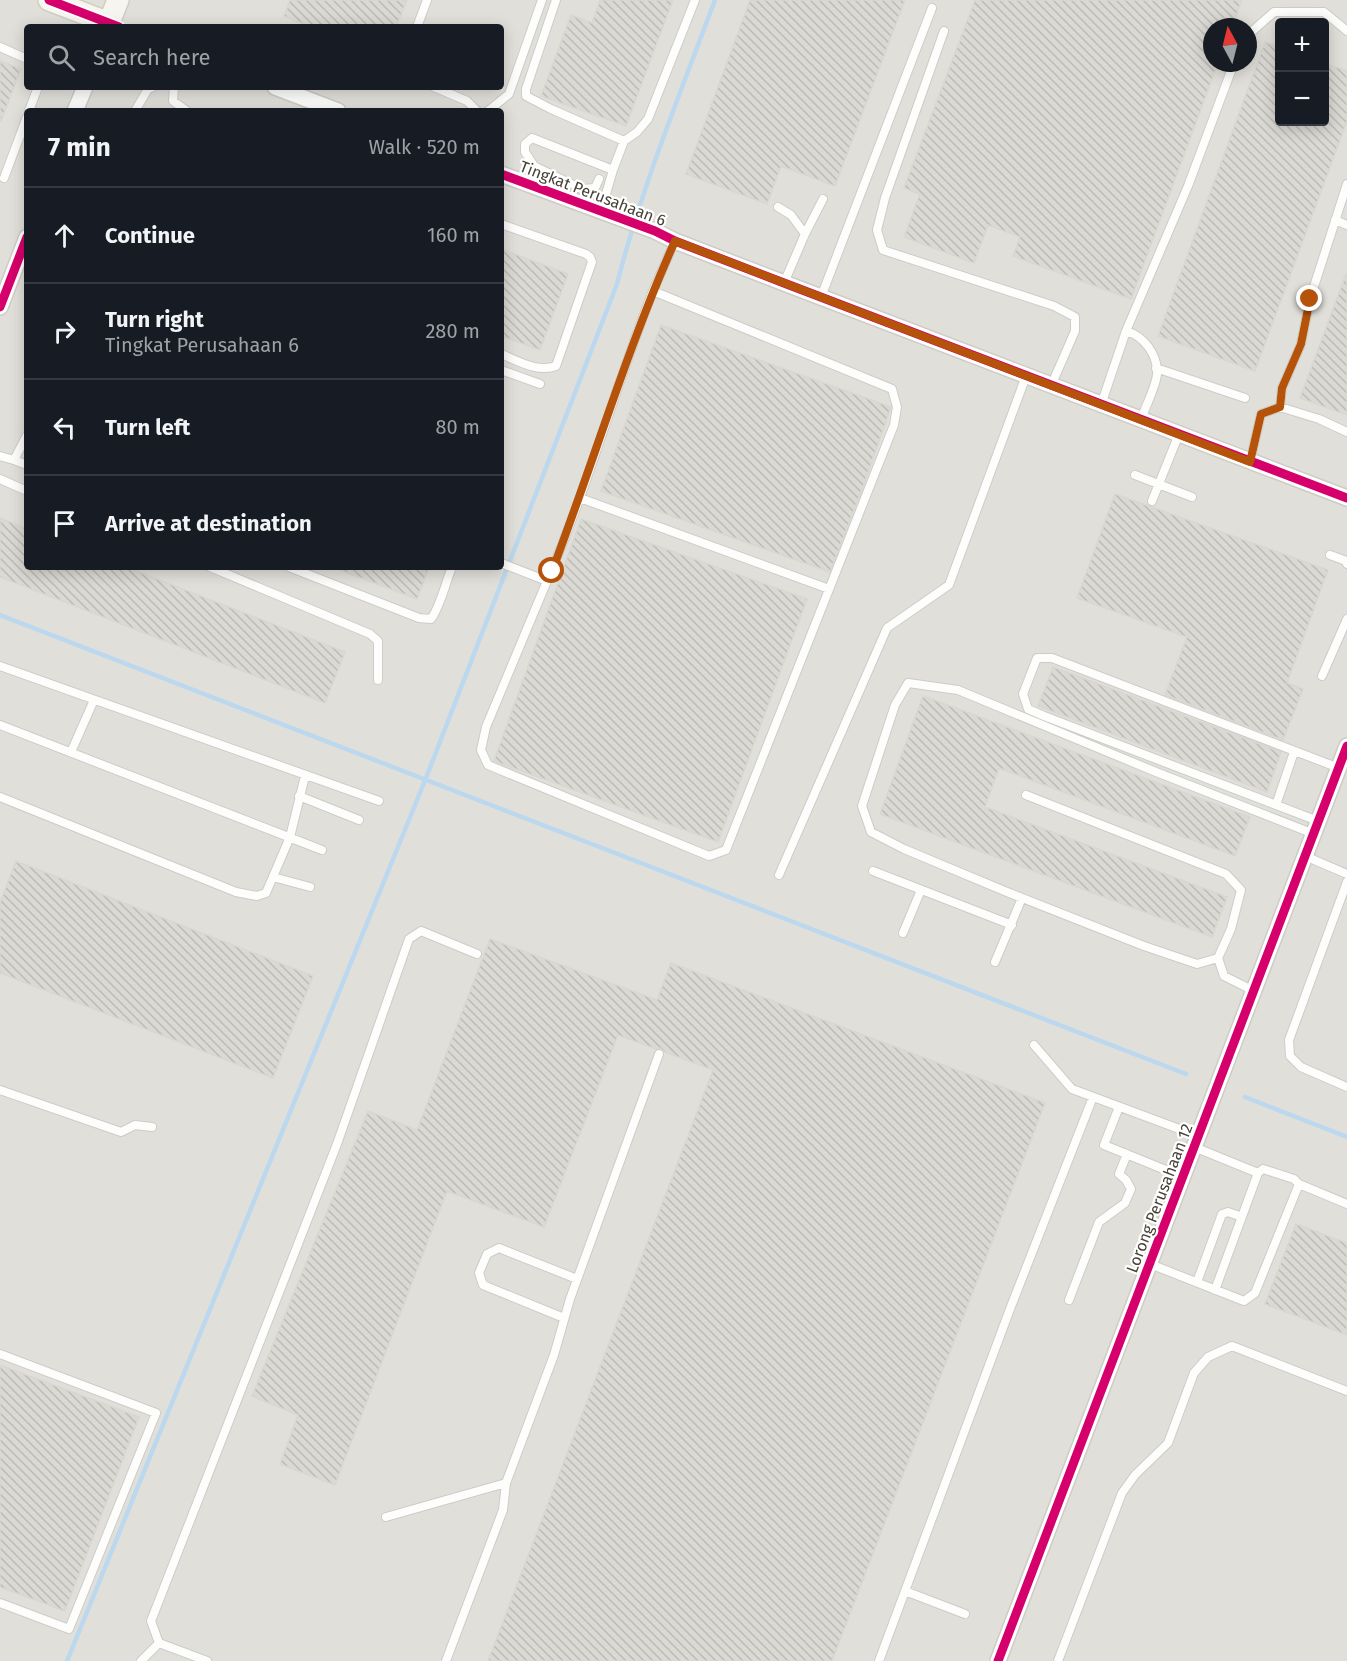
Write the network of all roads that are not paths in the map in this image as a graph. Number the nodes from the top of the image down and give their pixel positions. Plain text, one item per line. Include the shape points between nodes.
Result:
1 (54, 0) edge
2 (118, 0) edge
3 (427, 0) edge
4 (542, 0) edge
5 (556, 0) edge
6 (695, 0) edge
7 (932, 8) dead end
8 (108, 24) edge
9 (112, 24) edge
10 (418, 24) edge
11 (1257, 27) edge
12 (944, 31) dead end
13 (1347, 31) edge
14 (0, 47) edge
15 (24, 57) edge
16 (1231, 72) edge
17 (37, 90) edge
18 (84, 90) edge
19 (147, 90) edge
20 (174, 90) edge
21 (283, 90) edge
22 (442, 90) edge
23 (30, 108) edge
24 (76, 108) edge
25 (137, 108) edge
26 (183, 108) edge
27 (330, 108) edge
28 (474, 108) edge
29 (492, 108) edge
30 (24, 125) edge
31 (624, 141) junction
32 (613, 170) junction
33 (504, 175) edge
34 (4, 178) dead end
35 (599, 179) dead end
36 (1347, 184) edge
37 (824, 199) dead end
38 (778, 207) dead end
39 (601, 213) junction
40 (1335, 220) junction
41 (504, 225) edge
42 (1347, 225) edge
43 (805, 234) junction
44 (675, 241) junction
45 (24, 245) edge
46 (784, 283) junction
47 (653, 291) junction
48 (821, 297) junction
49 (0, 307) edge
50 (1126, 331) junction
51 (504, 355) edge
52 (1156, 368) junction
53 (504, 371) edge
54 (1026, 376) junction
55 (540, 384) dead end
56 (1052, 386) junction
57 (1245, 398) dead end
58 (1101, 405) junction
59 (1280, 407) junction
60 (1141, 420) junction
61 (1347, 432) edge
62 (1179, 434) junction
63 (24, 441) edge
64 (0, 456) edge
65 (14, 460) junction
66 (1250, 462) junction
67 (24, 464) edge
68 (1135, 475) dead end
69 (0, 479) edge
70 (1160, 483) junction
71 (24, 489) edge
72 (1192, 497) dead end
73 (580, 498) junction
74 (1347, 498) edge
75 (1152, 501) dead end
76 (1330, 555) dead end
77 (504, 564) edge
78 (1347, 564) edge
79 (217, 570) edge
80 (297, 570) edge
81 (451, 570) edge
82 (547, 581) junction
83 (829, 589) junction
84 (1347, 619) edge
85 (0, 666) edge
86 (1322, 676) dead end
87 (378, 680) dead end
88 (94, 700) junction
89 (0, 725) edge
90 (1347, 746) edge
91 (71, 752) junction
92 (1294, 752) junction
93 (1339, 768) junction
94 (305, 776) junction
95 (1026, 795) dead end
96 (299, 796) junction
97 (0, 797) edge
98 (379, 801) dead end
99 (1276, 805) junction
100 (359, 820) dead end
101 (1316, 828) junction
102 (290, 837) junction
103 (322, 850) dead end
104 (1305, 856) junction
105 (873, 871) dead end
106 (1347, 874) edge
107 (779, 875) dead end
108 (273, 877) junction
109 (1347, 882) edge
110 (310, 887) dead end
111 (921, 890) junction
112 (1022, 898) junction
113 (1012, 925) junction
114 (903, 933) dead end
115 (477, 954) dead end
116 (1218, 958) junction
117 (995, 962) dead end
118 (1254, 991) junction
119 (1034, 1045) dead end
120 (659, 1054) dead end
121 (1347, 1087) edge
122 (0, 1090) edge
123 (1093, 1097) junction
124 (1119, 1107) junction
125 (153, 1126) dead end
126 (1196, 1142) junction
127 (1127, 1154) junction
128 (1258, 1173) junction
129 (1183, 1177) junction
130 (1299, 1184) junction
131 (1347, 1204) edge
132 (1242, 1217) junction
133 (1150, 1264) junction
134 (577, 1279) junction
135 (1197, 1282) junction
136 (1215, 1290) junction
137 (1069, 1300) dead end
138 (564, 1318) junction
139 (0, 1354) edge
140 (1347, 1391) edge
141 (506, 1483) junction
142 (386, 1517) dead end
143 (905, 1591) junction
144 (0, 1603) edge
145 (965, 1614) dead end
146 (159, 1643) junction
147 (141, 1661) edge
148 (207, 1661) edge
149 (446, 1661) edge
150 (879, 1661) edge
151 (998, 1661) edge
152 (1058, 1661) edge

1 - 8 street
2 - 9 street
3 - 10 lane
4 - 29 lane via 509,94
5 - 31 lane via 526,96
6 - 31 lane via 648,119
7 - 48 lane
11 - 13 lane via 1274,12 1324,12
12 - 56 lane via 877,230 884,250 1054,306 1075,317 1075,331
14 - 15 lane
16 - 50 lane via 1188,186
17 - 23 lane
18 - 24 street
19 - 25 lane
20 - 26 lane via 173,101
21 - 27 street
22 - 28 lane
30 - 34 lane
31 - 32 lane
32 - 35 lane via 532,138 525,144 525,152 534,165 582,189 595,188
32 - 39 lane
33 - 39 street, Tingkat Perusahaan 6
36 - 40 lane
37 - 43 lane
38 - 43 lane via 791,215
39 - 44 street, Tingkat Perusahaan 6
40 - 42 lane
40 - 59 lane via 1310,299 1301,344 1282,388
41 - 51 lane via 591,256 592,262 556,366 547,370 536,368
43 - 46 lane
44 - 46 street, Tingkat Perusahaan 6
44 - 47 lane
45 - 49 street
46 - 48 street, Tingkat Perusahaan 6
47 - 73 lane
47 - 83 lane via 892,389 897,407 894,425
48 - 54 street, Tingkat Perusahaan 6
50 - 52 lane via 1137,334 1154,354
50 - 58 lane
52 - 57 lane
52 - 60 lane
53 - 55 lane
54 - 56 street, Tingkat Perusahaan 6
54 - 107 lane via 949,585 887,628
56 - 58 street, Tingkat Perusahaan 6
58 - 60 street, Tingkat Perusahaan 6
59 - 61 lane
59 - 66 lane via 1261,414
60 - 62 street, Tingkat Perusahaan 6
62 - 66 street, Tingkat Perusahaan 6
62 - 70 lane
63 - 65 lane
64 - 65 lane
65 - 67 lane
66 - 74 street, Tingkat Perusahaan 6
68 - 70 lane
69 - 71 lane
70 - 72 lane
70 - 75 lane
73 - 82 lane
73 - 83 lane
76 - 78 lane
77 - 82 lane
79 - 87 lane via 370,634 378,641
80 - 81 lane via 419,618 431,619
82 - 83 lane via 486,727 481,750 488,765 709,856 726,850
84 - 86 lane
85 - 88 lane
88 - 91 lane
88 - 94 lane
89 - 91 lane
90 - 93 street, Lorong Perusahaan 12
91 - 102 lane
92 - 93 lane
92 - 99 lane
92 - 99 lane via 1052,658 1037,658 1023,694 1028,709
93 - 101 street, Lorong Perusahaan 12
94 - 96 lane
94 - 98 lane
95 - 116 lane via 1226,874 1241,890 1231,929
96 - 100 lane
96 - 102 lane
97 - 108 lane via 236,892 257,896 266,893
99 - 101 lane
101 - 104 street, Lorong Perusahaan 12
101 - 112 lane via 1167,777 958,690 908,683 895,705 862,806 871,832
102 - 103 lane
102 - 108 lane
104 - 106 lane
104 - 118 street, Lorong Perusahaan 12
105 - 111 lane
108 - 110 lane
109 - 121 lane via 1289,1040 1290,1056 1301,1067
111 - 113 lane
111 - 114 lane
112 - 113 lane
112 - 116 lane via 1197,964
113 - 117 lane
115 - 146 lane via 421,932 409,939 338,1144 151,1621
116 - 118 lane via 1224,976
118 - 126 street, Lorong Perusahaan 12
119 - 123 lane via 1072,1089
120 - 134 lane
122 - 125 lane via 121,1132 135,1125
123 - 124 lane
123 - 143 lane
124 - 126 lane
124 - 127 lane via 1104,1145
126 - 128 lane
126 - 129 street, Lorong Perusahaan 12
127 - 129 lane
127 - 137 lane via 1119,1174 1131,1189 1125,1203 1099,1222
128 - 130 lane via 1263,1169
128 - 132 lane
129 - 133 street, Lorong Perusahaan 12
130 - 131 lane
130 - 136 lane via 1255,1293 1244,1301
132 - 135 lane via 1222,1214
132 - 136 lane
133 - 135 lane
133 - 151 street, Lorong Perusahaan 12
134 - 138 lane
134 - 138 lane via 499,1248 487,1254 479,1273 483,1285
135 - 136 lane
138 - 141 lane
139 - 144 lane via 156,1413 69,1629
140 - 152 lane via 1232,1346 1208,1357 1194,1373 1168,1443 1122,1493
141 - 142 lane
141 - 149 lane via 503,1510
143 - 145 lane
143 - 150 lane
146 - 147 lane
146 - 148 lane

